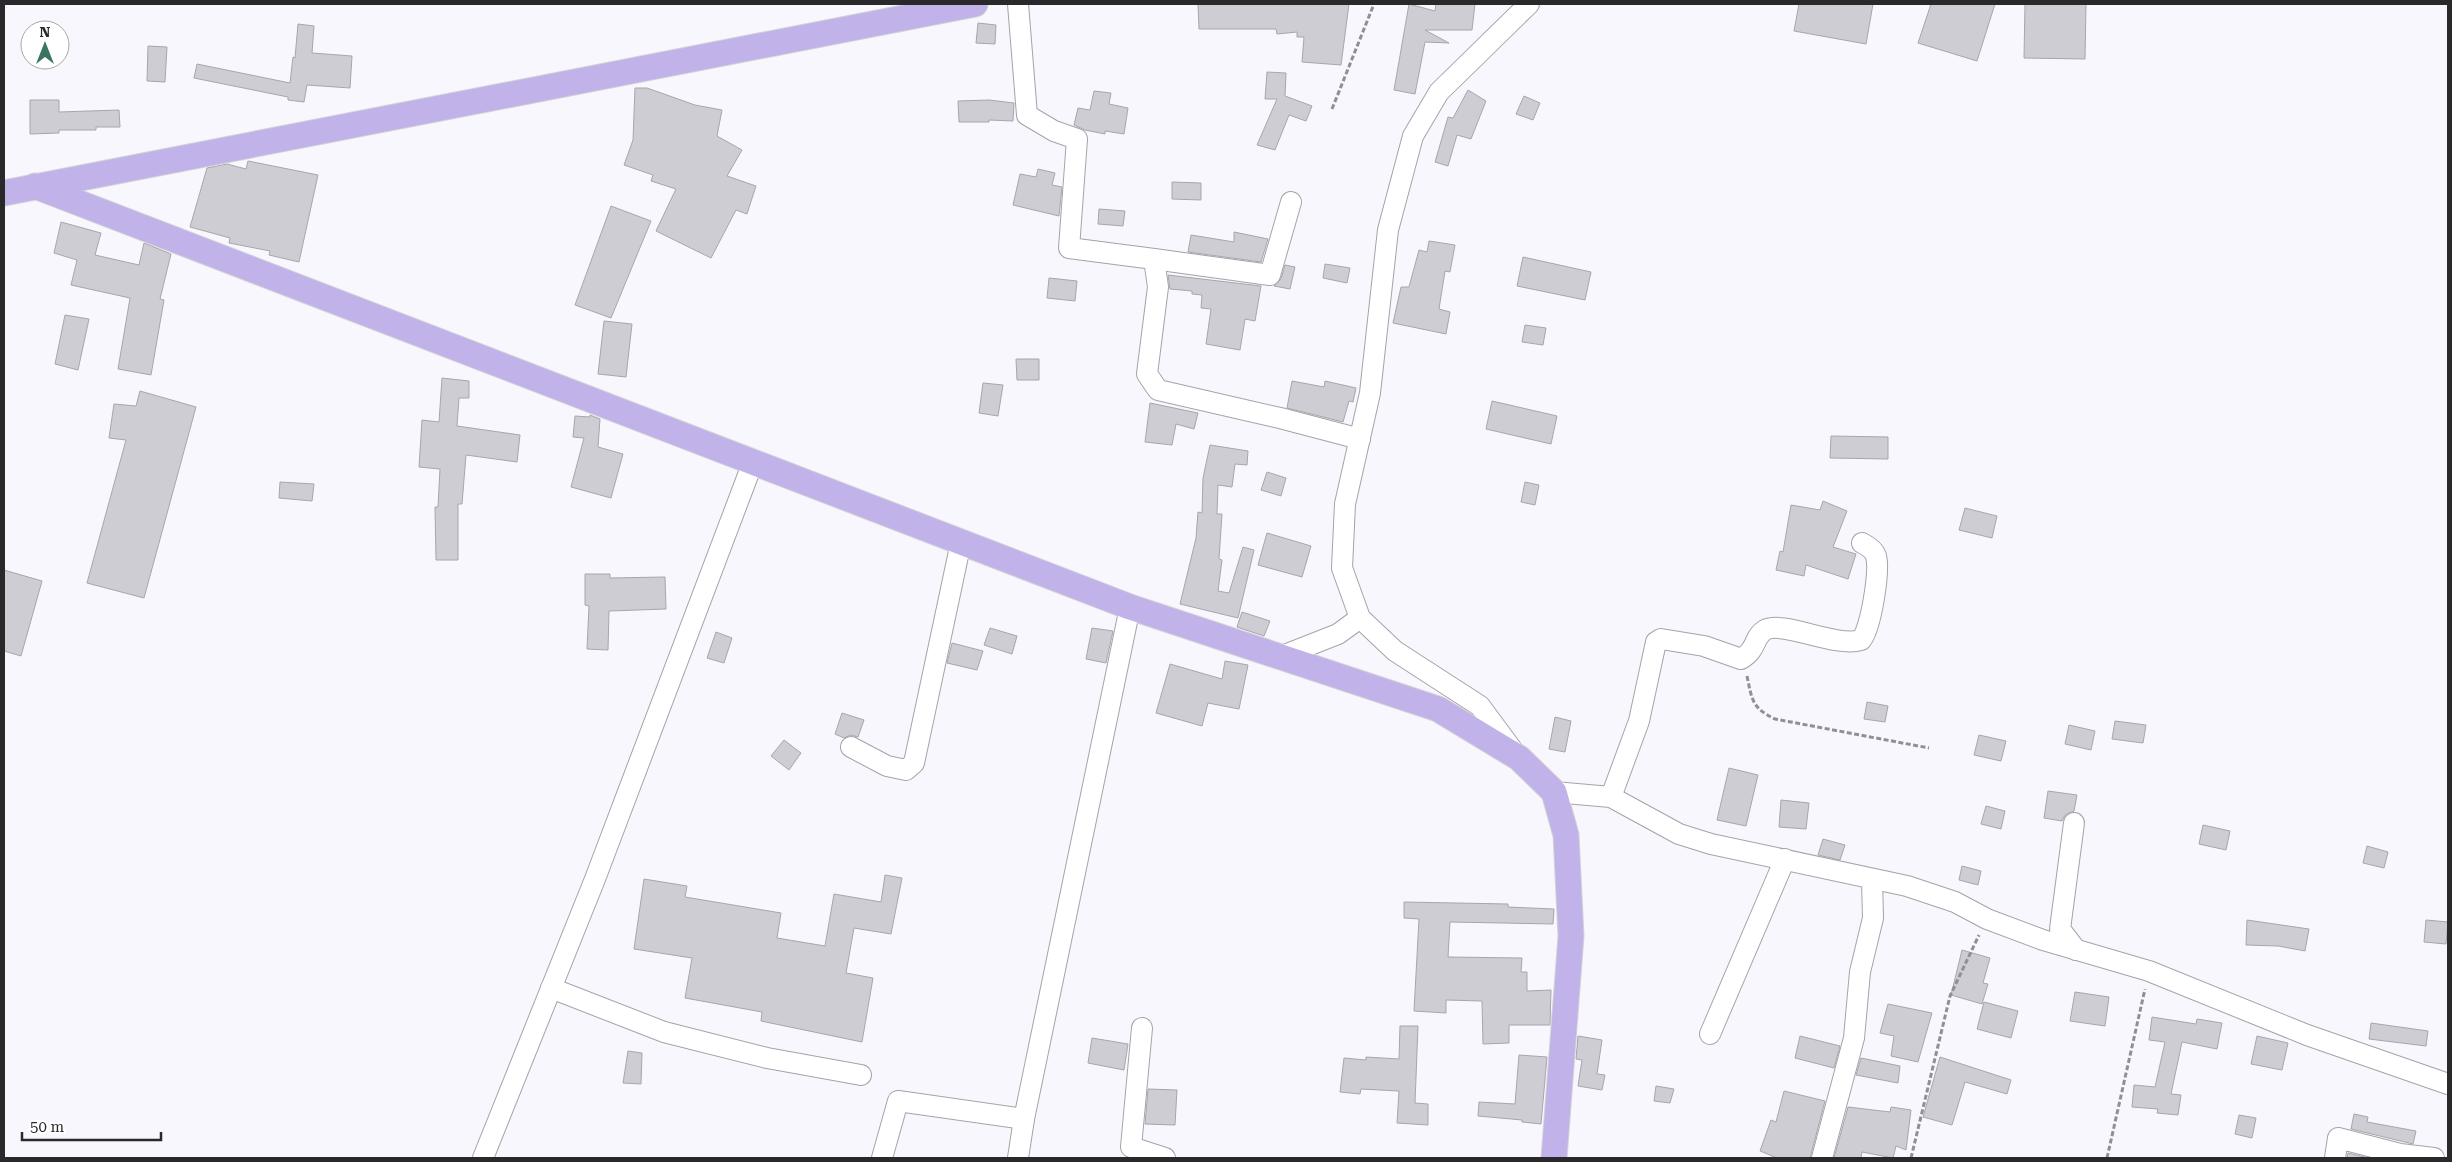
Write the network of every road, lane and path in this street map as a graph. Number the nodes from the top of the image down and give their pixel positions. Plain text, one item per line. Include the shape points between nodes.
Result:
1 (975, 4) edge
2 (1018, 4) edge
3 (1374, 4) edge
4 (1529, 4) edge
5 (1332, 109) dead end
6 (35, 186) junction
7 (4, 193) edge
8 (1291, 202) dead end
9 (1154, 259) junction
10 (1360, 440) junction
11 (753, 462) junction
12 (961, 542) junction
13 (1862, 543) dead end
14 (1130, 607) junction
15 (1360, 618) junction
16 (1282, 656) junction
17 (1741, 659) junction
18 (851, 747) dead end
19 (1929, 748) dead end
20 (1519, 758) junction
21 (1554, 792) junction
22 (1611, 797) junction
23 (2074, 823) dead end
24 (1785, 858) junction
25 (1872, 880) junction
26 (1987, 919) junction
27 (2076, 950) junction
28 (2149, 971) junction
29 (552, 988) junction
30 (1142, 1028) dead end
31 (1710, 1034) dead end
32 (861, 1075) dead end
33 (2448, 1084) edge
34 (1024, 1119) junction
35 (2400, 1156) edge
36 (483, 1158) edge
37 (882, 1158) edge
38 (1018, 1158) edge
39 (1164, 1158) edge
40 (1554, 1158) edge
41 (1822, 1158) edge
42 (1911, 1158) edge
43 (2107, 1158) edge
44 (2334, 1158) edge
45 (2434, 1158) edge

1 - 6 main road
2 - 9 street via 1027,115 1054,132 1077,139 1068,248
3 - 5 path
4 - 10 street via 1439,92 1412,136 1388,230 1370,393
6 - 7 main road
6 - 11 main road
8 - 9 street via 1270,275
9 - 10 street via 1158,287 1147,374 1158,390
10 - 15 street via 1345,504 1342,568
11 - 12 main road
11 - 29 street
12 - 14 main road
12 - 18 street via 914,762 906,770 887,766
13 - 17 street via 1874,552 1877,567 1868,628 1861,640 1826,639 1770,628 1760,635 1753,650
14 - 16 main road
14 - 34 street
15 - 16 street via 1338,634
15 - 20 street via 1395,650 1480,706
16 - 20 main road via 1438,708
17 - 19 path via 1754,704 1760,712 1775,719
17 - 22 street via 1704,646 1661,639 1656,642 1640,721
20 - 21 main road
21 - 22 street
21 - 40 main road via 1566,835 1571,936
22 - 24 street via 1679,834
23 - 27 street via 2060,929
24 - 25 street
24 - 31 street
25 - 26 street via 1907,886 1955,902
25 - 41 street via 1873,918 1860,972 1854,1038
26 - 27 street
26 - 42 path via 1950,996
27 - 28 street
28 - 33 street via 2307,1035
28 - 43 path
29 - 32 street via 664,1032 767,1058
29 - 36 street
30 - 39 street via 1132,1147
34 - 37 street via 898,1101
34 - 38 street
35 - 44 street via 2338,1138
35 - 45 street

